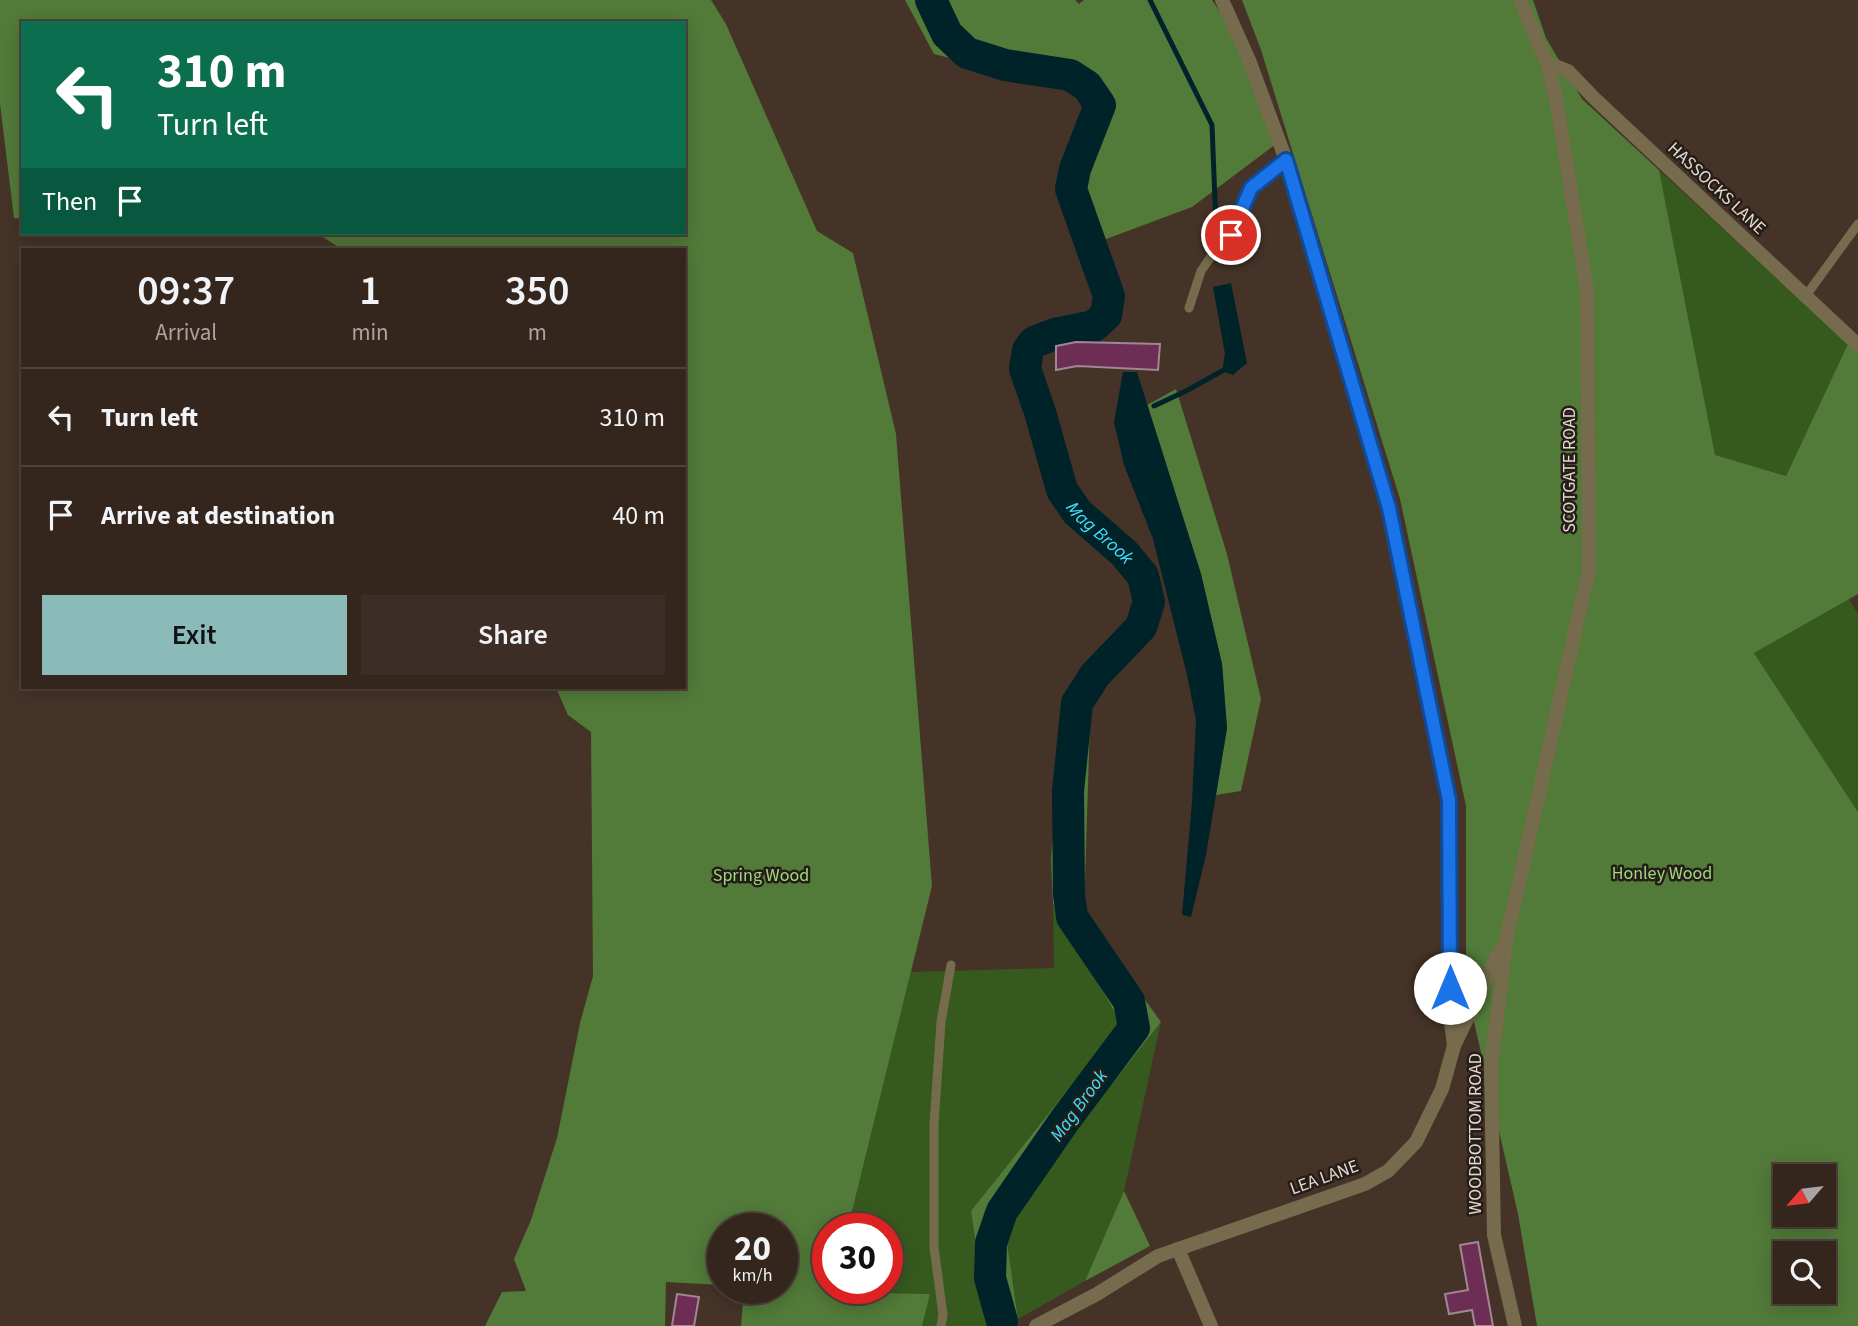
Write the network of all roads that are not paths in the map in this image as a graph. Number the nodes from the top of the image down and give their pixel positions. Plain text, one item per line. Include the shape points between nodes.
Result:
1 (1222, 0) edge
2 (1520, 0) edge
3 (1547, 63) junction
4 (1286, 160) junction
5 (1858, 224) edge
6 (1805, 297) junction
7 (1189, 308) dead end
8 (1858, 345) edge
9 (1506, 940) junction
10 (951, 965) dead end
11 (1454, 1046) junction
12 (1178, 1249) junction
13 (1043, 1324) edge
14 (941, 1326) edge
15 (1211, 1326) edge
16 (1515, 1326) edge

1 - 4 street
2 - 3 street, SCOTGATE ROAD
3 - 6 street, HASSOCKS LANE via 1568,71
3 - 9 street, SCOTGATE ROAD via 1587,290 1589,569
4 - 7 lane via 1251,188 1231,235 1201,271
4 - 11 street via 1389,508 1449,800
5 - 6 lane
6 - 8 street, HASSOCKS LANE
9 - 11 street, LEA LANE
9 - 16 street, WOODBOTTOM ROAD via 1491,1066 1494,1235
10 - 14 lane via 941,1022 934,1124 934,1247
11 - 12 street, LEA LANE via 1442,1089 1416,1142 1388,1171 1365,1184
12 - 13 street, LEA LANE via 1158,1256
12 - 15 street

